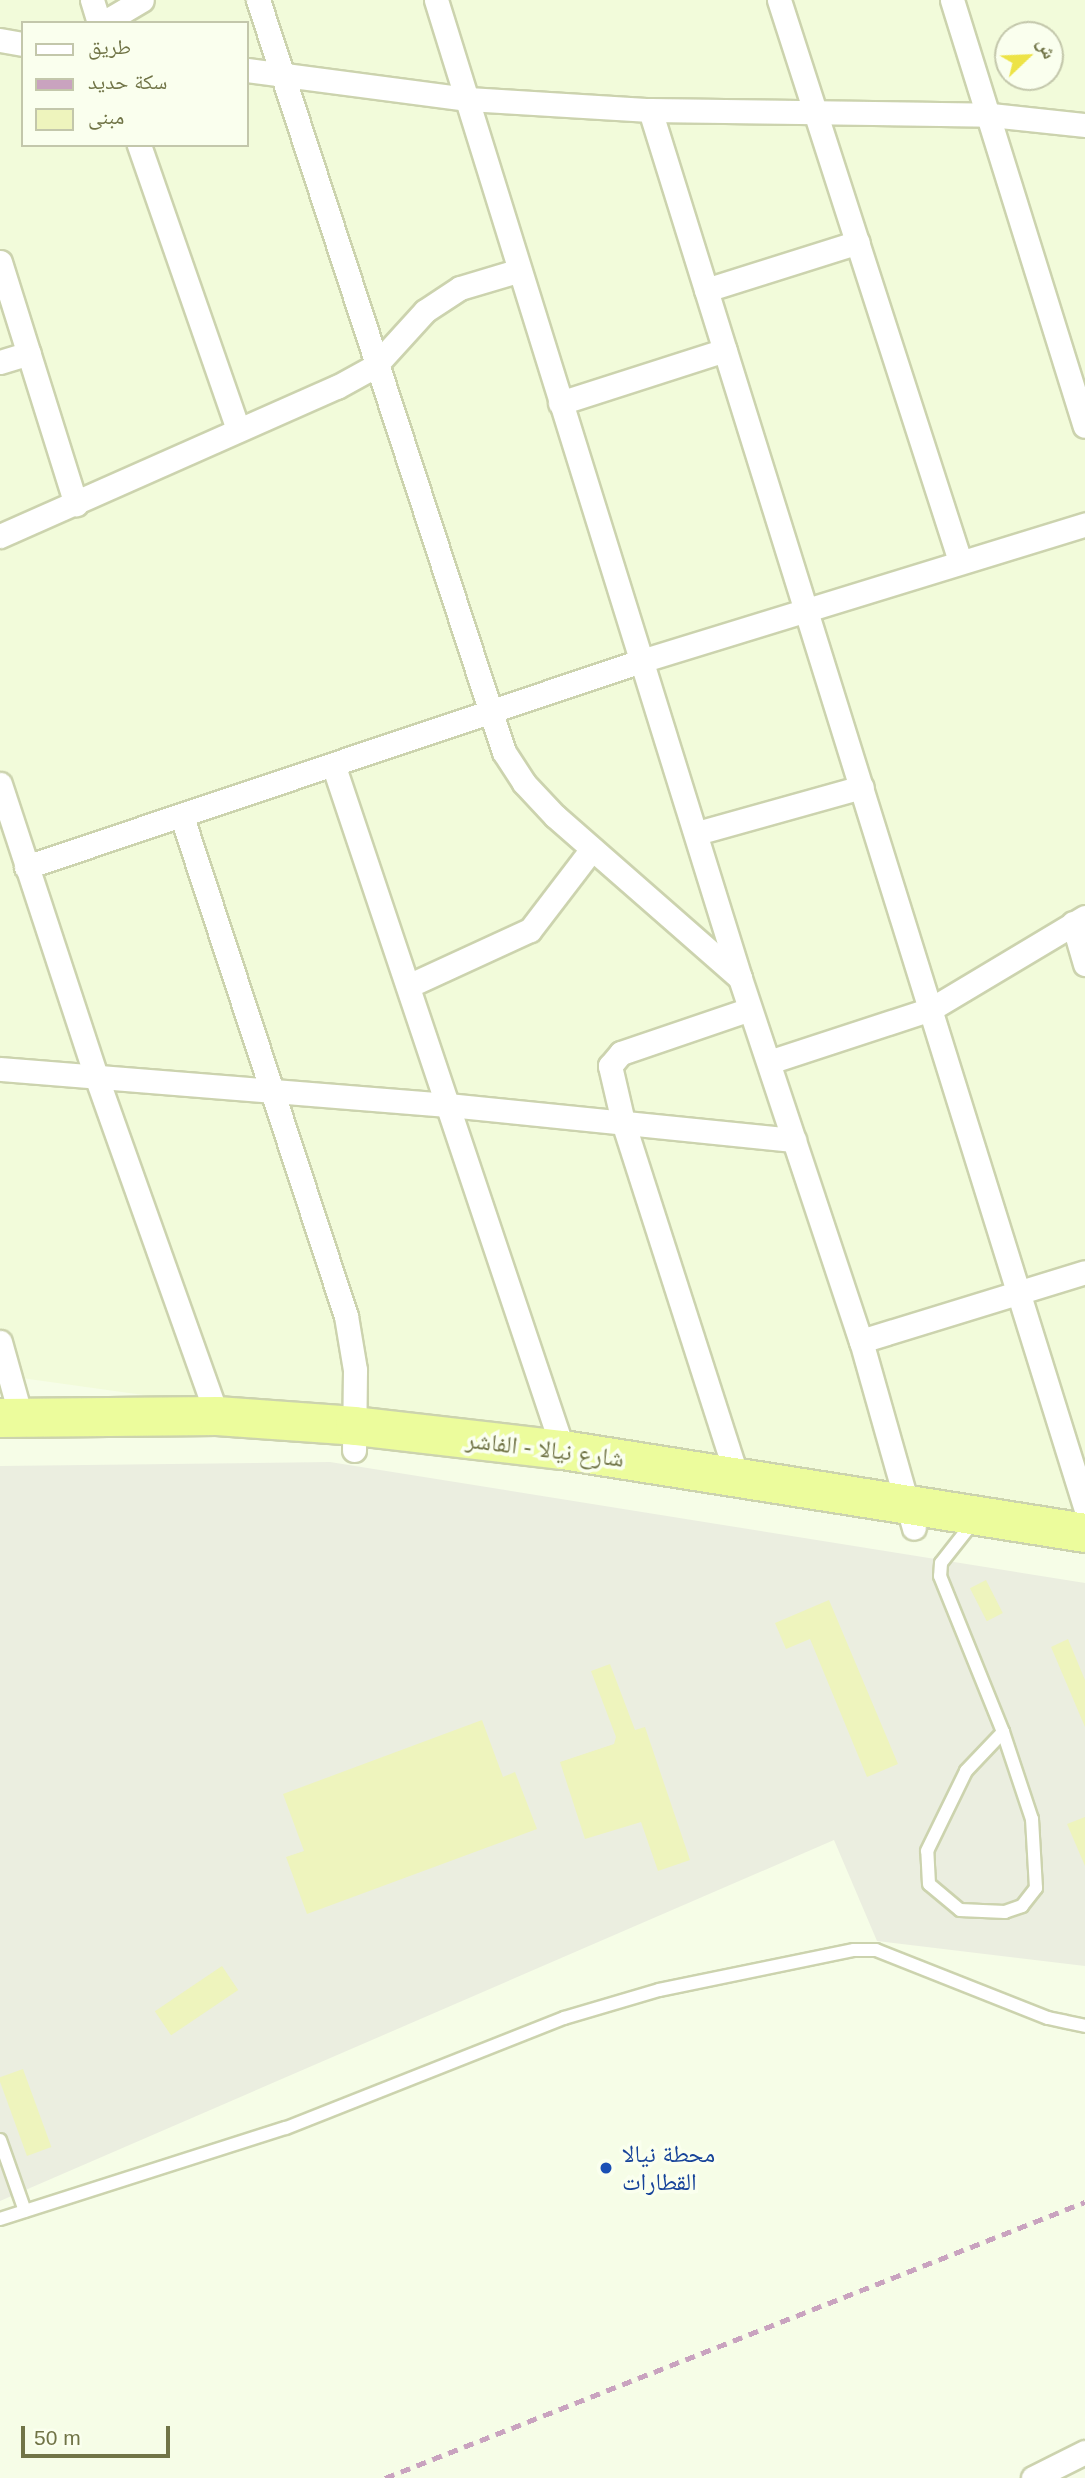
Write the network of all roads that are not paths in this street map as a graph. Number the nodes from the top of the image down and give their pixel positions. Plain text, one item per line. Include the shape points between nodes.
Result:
1 (92, 0) edge
2 (142, 0) edge
3 (258, 0) edge
4 (436, 0) edge
5 (779, 0) edge
6 (952, 0) edge
7 (100, 21) edge
8 (105, 21) edge
9 (0, 40) edge
10 (21, 44) edge
11 (248, 71) edge
12 (282, 74) junction
13 (468, 99) junction
14 (650, 110) junction
15 (816, 111) junction
16 (991, 115) junction
17 (1085, 125) edge
18 (140, 147) edge
19 (858, 242) junction
20 (0, 262) edge
21 (517, 271) junction
22 (706, 290) junction
23 (725, 350) junction
24 (29, 353) junction
25 (0, 362) edge
26 (375, 366) junction
27 (560, 403) junction
28 (1085, 426) edge
29 (239, 429) junction
30 (76, 504) junction
31 (1085, 524) edge
32 (0, 536) edge
33 (960, 561) junction
34 (807, 609) junction
35 (641, 661) junction
36 (492, 713) junction
37 (334, 767) junction
38 (0, 784) edge
39 (862, 787) junction
40 (182, 817) junction
41 (696, 833) junction
42 (592, 849) junction
43 (26, 867) junction
44 (1079, 920) edge
45 (1085, 964) edge
46 (740, 978) junction
47 (408, 986) junction
48 (750, 1009) junction
49 (931, 1009) junction
50 (769, 1062) junction
51 (0, 1069) edge
52 (96, 1076) junction
53 (275, 1091) junction
54 (449, 1105) junction
55 (624, 1126) junction
56 (794, 1140) junction
57 (1085, 1272) edge
58 (1021, 1290) junction
59 (861, 1340) junction
60 (0, 1342) edge
61 (217, 1416) junction
62 (7, 1425) edge
63 (355, 1438) junction
64 (564, 1450) junction
65 (737, 1477) junction
66 (1085, 1507) edge
67 (911, 1517) junction
68 (970, 1526) junction
69 (1085, 1534) edge
70 (1085, 1557) edge
71 (1003, 1732) junction
72 (1085, 2026) edge
73 (0, 2140) edge
74 (25, 2211) junction
75 (0, 2219) edge
76 (1085, 2452) edge
77 (1045, 2475) edge

1 - 7 street
2 - 8 street
3 - 12 street
4 - 13 street
5 - 15 street
6 - 16 street
9 - 10 street
11 - 12 street
12 - 13 street
12 - 26 street
13 - 14 street
13 - 21 street
14 - 15 street
14 - 22 street
15 - 16 street
15 - 19 street
16 - 17 street
16 - 28 street
18 - 29 street
19 - 22 street
19 - 33 street
20 - 24 street
21 - 26 street via 460,288 425,311
21 - 27 street
22 - 23 street
23 - 27 street
23 - 34 street
24 - 25 street
24 - 30 street
26 - 29 street
26 - 36 street
27 - 35 street
29 - 30 street
30 - 32 street
31 - 33 street
33 - 34 street
34 - 35 street
34 - 39 street
35 - 36 street
35 - 41 street
36 - 37 street
36 - 42 street via 504,752 524,783
37 - 40 street
37 - 47 street
38 - 43 street
39 - 41 street
39 - 49 street
40 - 43 street
40 - 53 street
41 - 46 street
42 - 46 street
42 - 47 street via 530,930
43 - 52 street
44 - 45 street
44 - 49 street
46 - 48 street
47 - 54 street
48 - 50 street
48 - 55 street via 621,1053 610,1066
49 - 50 street
49 - 58 street
50 - 56 street
51 - 52 street
52 - 53 street
52 - 61 street
53 - 54 street
53 - 63 street via 346,1316 355,1370
54 - 55 street
54 - 64 street
55 - 56 street
55 - 65 street
56 - 59 street
57 - 58 street
58 - 59 street
58 - 66 street
59 - 67 street
60 - 62 street
61 - 62 highway, شارع نيالا - الفاشر
61 - 63 highway, شارع نيالا - الفاشر
62 - 63 highway, شارع نيالا - الفاشر
63 - 64 highway, شارع نيالا - الفاشر
63 - 67 highway, شارع نيالا - الفاشر via 561,1473
64 - 65 highway, شارع نيالا - الفاشر
65 - 67 highway, شارع نيالا - الفاشر
67 - 68 highway, شارع نيالا - الفاشر
68 - 69 highway, شارع نيالا - الفاشر
68 - 70 highway, شارع نيالا - الفاشر
68 - 71 lane via 941,1563 940,1576
71 - 71 lane via 1032,1819 1035,1888 1022,1906 1005,1912 960,1910 929,1884 927,1852 965,1772
72 - 74 lane via 1048,2018 876,1950 854,1950 659,1990 564,2018 286,2128
73 - 74 lane
74 - 75 lane
76 - 77 street

